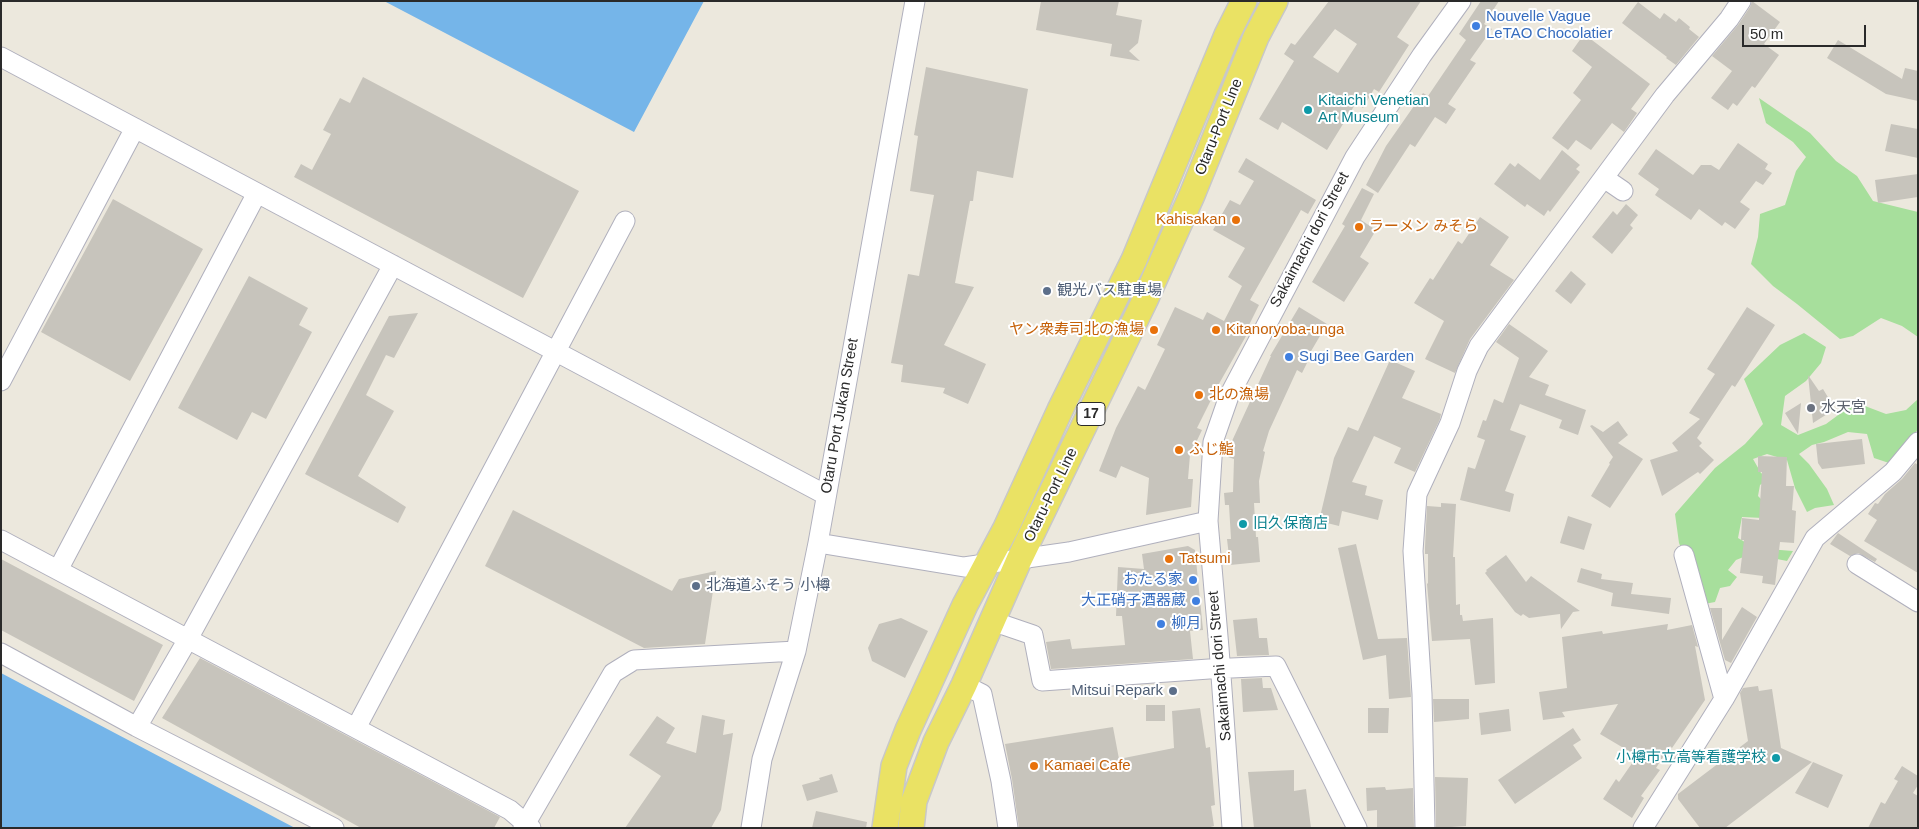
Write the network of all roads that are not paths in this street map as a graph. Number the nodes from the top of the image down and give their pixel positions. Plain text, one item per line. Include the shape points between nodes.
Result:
1 (915, 1) edge
2 (1244, 1) edge
3 (1275, 1) edge
4 (1460, 1) edge
5 (1741, 1) edge
6 (1, 57) edge
7 (135, 128) junction
8 (1604, 178) junction
9 (1623, 191) dead end
10 (257, 193) junction
11 (625, 221) dead end
12 (393, 265) junction
13 (556, 351) junction
14 (1, 381) edge
15 (1918, 442) edge
16 (826, 495) junction
17 (1208, 521) junction
18 (1, 540) edge
19 (818, 543) junction
20 (1684, 555) dead end
21 (1019, 560) junction
22 (1857, 564) dead end
23 (986, 565) junction
24 (58, 570) junction
25 (1918, 602) edge
26 (992, 621) junction
27 (188, 640) junction
28 (796, 651) junction
29 (1, 652) edge
30 (1221, 668) junction
31 (964, 685) junction
32 (1724, 699) junction
33 (137, 727) junction
34 (356, 728) junction
35 (526, 826) edge
36 (334, 828) edge
37 (751, 828) edge
38 (885, 828) edge
39 (910, 828) edge
40 (1008, 828) edge
41 (1232, 828) edge
42 (1357, 828) edge
43 (1425, 828) edge
44 (1643, 828) edge

1 - 16 street, Otaru Port Jukan Street
2 - 23 main road, Otaru-Port Line / 17 via 1134,260
3 - 21 main road, Otaru-Port Line / 17 via 1256,37 1192,195 1144,300
4 - 17 street, Sakaimachi dori Street via 1355,157 1229,396 1213,442
5 - 8 street via 1665,95
6 - 7 street
7 - 10 street
7 - 14 street
8 - 9 street
8 - 43 street via 1479,346 1450,423 1417,494 1413,551 1422,694
10 - 12 street
10 - 24 street
11 - 13 street
12 - 13 street
12 - 27 street
13 - 16 street
13 - 34 street
15 - 32 street via 1893,472 1815,538
16 - 19 street, Otaru Port Jukan Street
17 - 21 street
17 - 30 street, Sakaimachi dori Street
18 - 24 street
19 - 23 street via 964,567
19 - 28 street, Otaru Port Jukan Street
20 - 32 street
21 - 23 street
21 - 26 main road, Otaru-Port Line / 17
22 - 25 street
23 - 38 main road, Otaru-Port Line / 17 via 894,766
24 - 27 street
26 - 30 street via 1034,635 1042,681
26 - 31 main road, Otaru-Port Line / 17
27 - 33 street
27 - 34 street
28 - 35 street via 634,660 613,673
28 - 37 street, Otaru Port Jukan Street via 762,759
29 - 33 street
30 - 41 street, Sakaimachi dori Street
30 - 42 street via 1276,666
31 - 39 main road, Otaru-Port Line / 17 via 936,742 914,801
31 - 40 street via 982,694
32 - 44 street
33 - 36 street
34 - 35 street via 510,810

